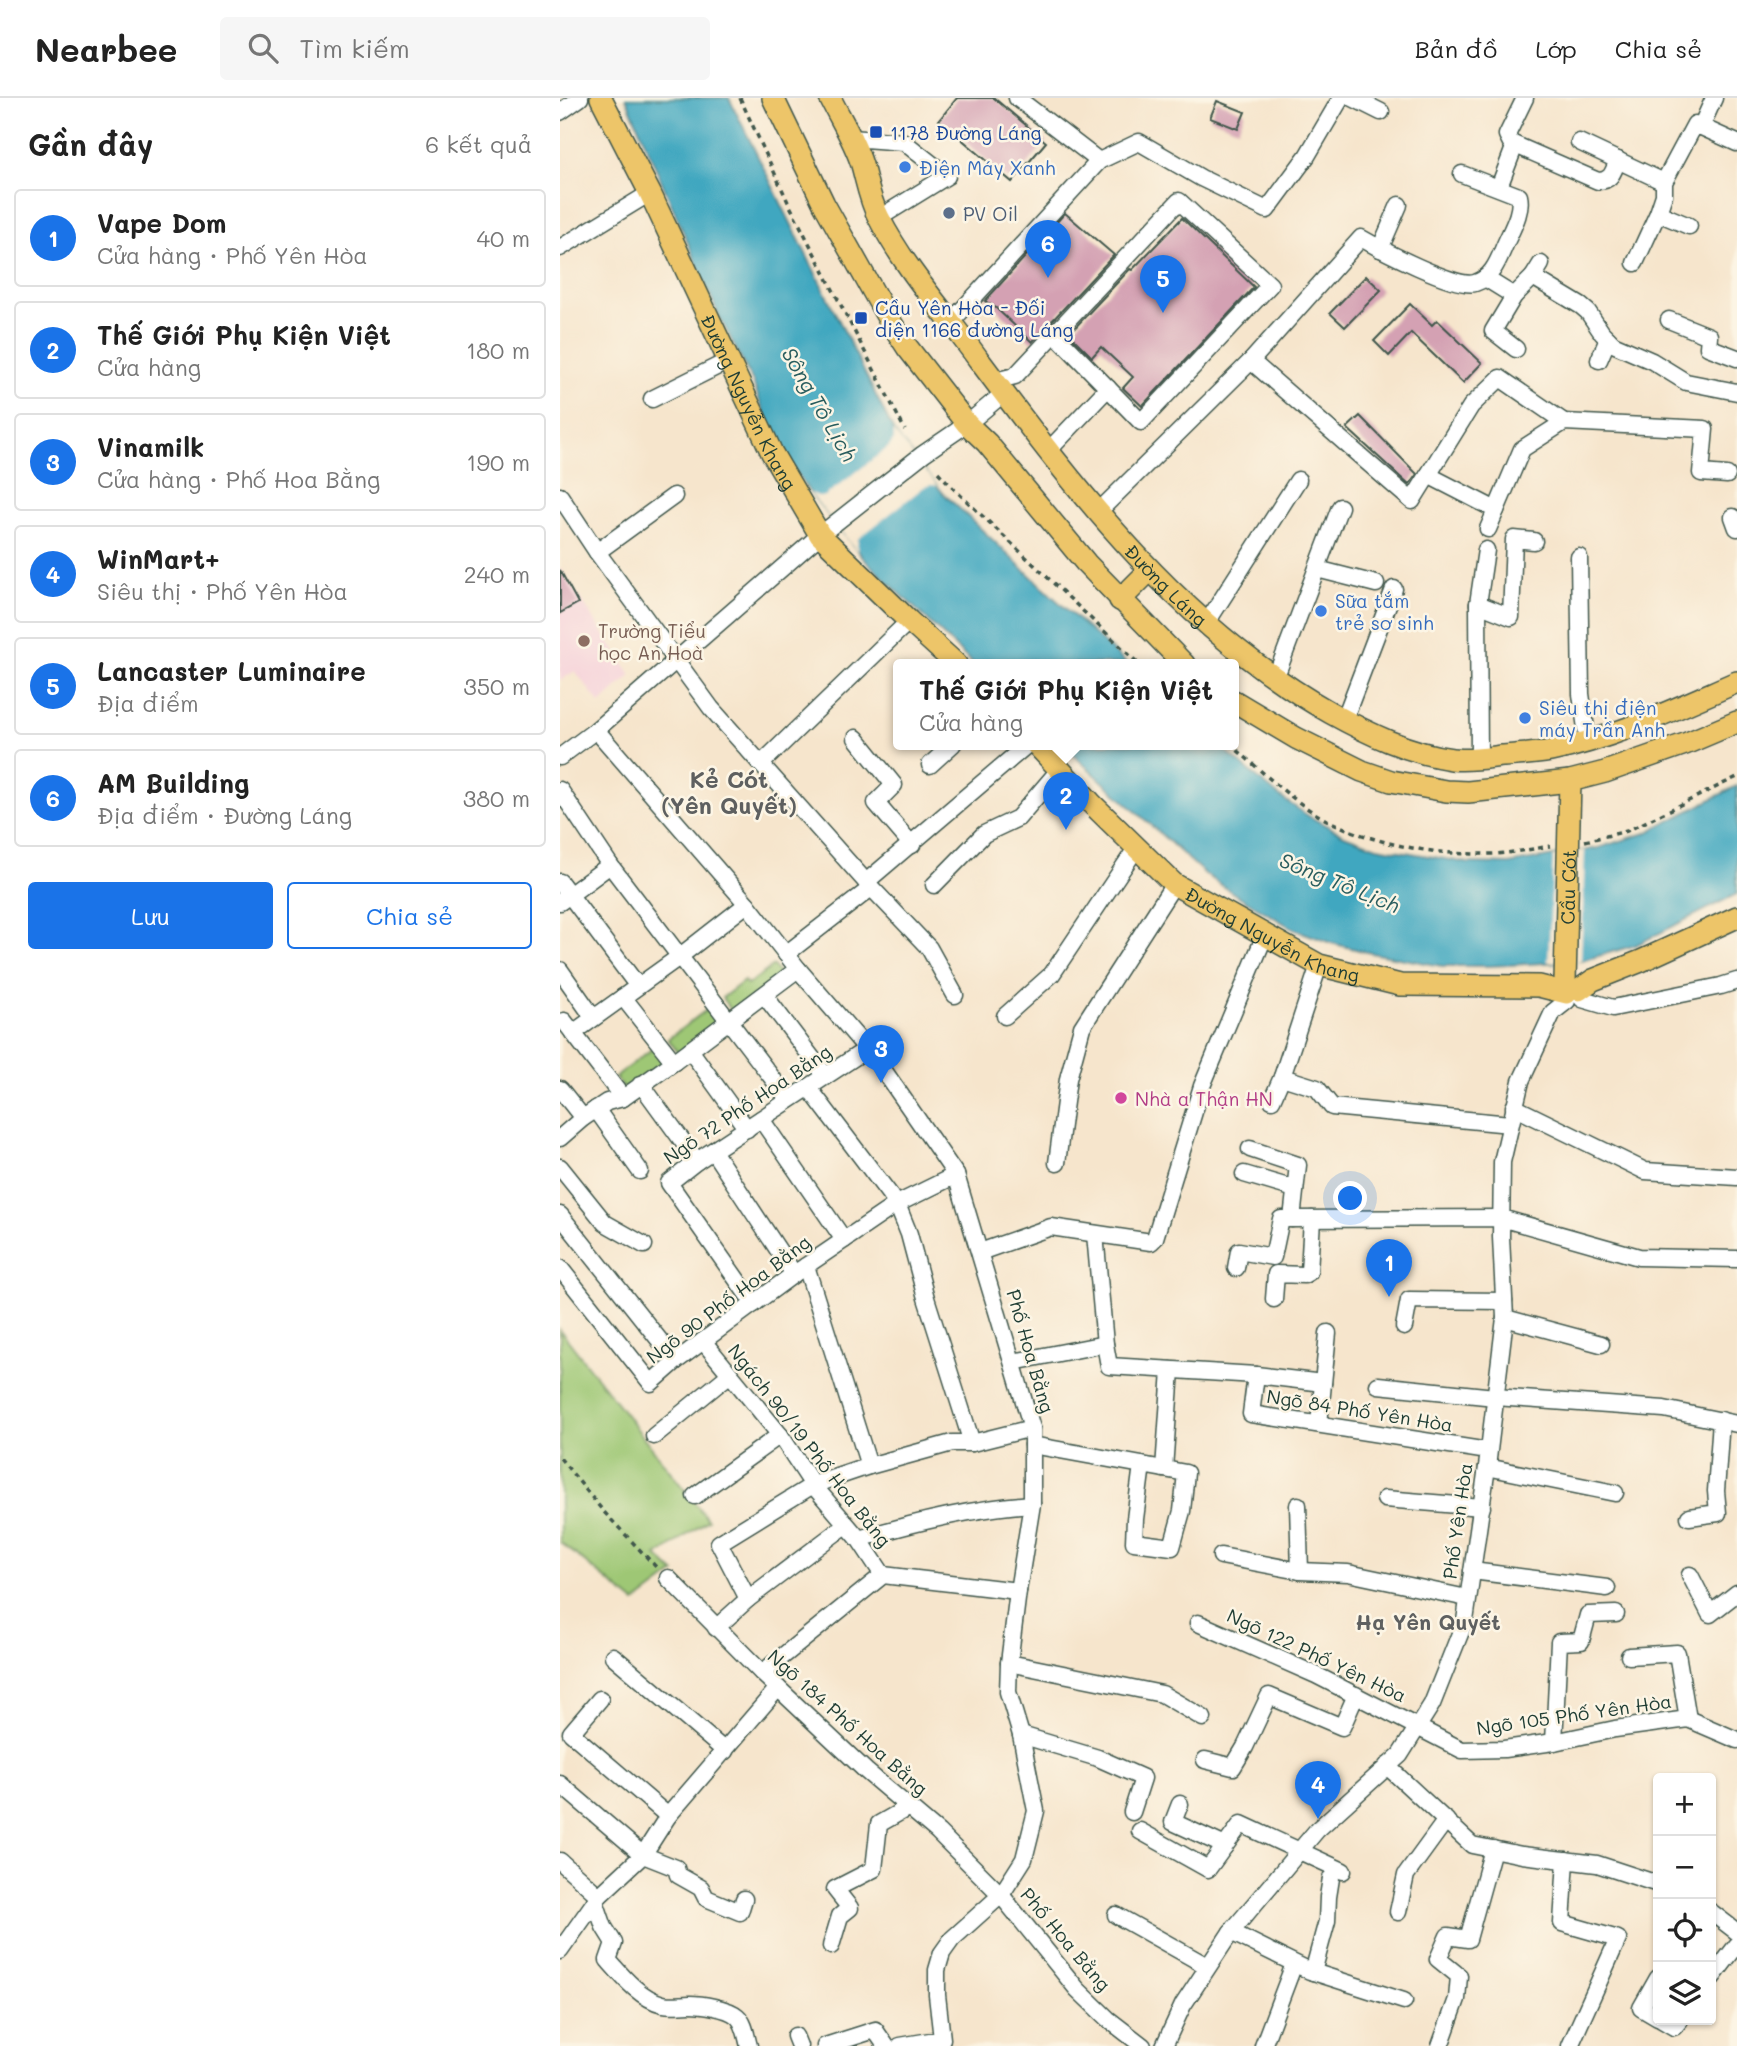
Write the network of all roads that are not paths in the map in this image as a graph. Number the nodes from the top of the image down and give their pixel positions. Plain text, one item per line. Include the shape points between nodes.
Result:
1 (580, 98) edge
2 (601, 98) edge
3 (773, 98) edge
4 (830, 98) edge
5 (1017, 98) edge
6 (1353, 98) edge
7 (1525, 98) edge
8 (1714, 98) edge
9 (1334, 101) edge
10 (560, 112) edge
11 (1381, 112) dead end
12 (1701, 127) junction
13 (850, 138) junction
14 (1579, 142) dead end
15 (1737, 143) edge
16 (1515, 145) junction
17 (1618, 160) junction
18 (1098, 161) junction
19 (1462, 174) dead end
20 (1664, 182) junction
21 (1499, 187) junction
22 (650, 193) junction
23 (1399, 205) dead end
24 (1658, 213) junction
25 (879, 218) junction
26 (1689, 226) dead end
27 (560, 248) edge
28 (1380, 248) junction
29 (1635, 263) dead end
30 (1485, 278) junction
31 (1514, 296) junction
32 (1703, 315) dead end
33 (1669, 320) dead end
34 (951, 322) junction
35 (1697, 331) junction
36 (1055, 334) junction
37 (1608, 339) junction
38 (1516, 349) dead end
39 (1737, 358) edge
40 (728, 360) junction
41 (1600, 360) dead end
42 (1251, 361) junction
43 (1000, 387) junction
44 (1108, 388) junction
45 (1737, 392) edge
46 (652, 400) dead end
47 (1564, 422) junction
48 (967, 424) junction
49 (1048, 451) junction
50 (1428, 475) junction
51 (1727, 475) dead end
52 (1298, 480) dead end
53 (560, 496) edge
54 (674, 496) dead end
55 (1340, 508) dead end
56 (1496, 510) junction
57 (1098, 512) junction
58 (828, 529) junction
59 (1488, 529) dead end
60 (1534, 541) dead end
61 (1486, 550) dead end
62 (597, 552) junction
63 (1580, 557) dead end
64 (1317, 569) junction
65 (1150, 570) junction
66 (1376, 584) dead end
67 (1394, 589) dead end
68 (1120, 600) junction
69 (1478, 604) junction
70 (909, 621) junction
71 (1206, 624) junction
72 (676, 659) junction
73 (951, 659) edge
74 (1179, 659) edge
75 (1275, 679) junction
76 (1737, 682) edge
77 (1239, 704) edge
78 (1344, 720) junction
79 (1737, 722) edge
80 (596, 730) junction
81 (856, 738) dead end
82 (1588, 742) junction
83 (946, 750) edge
84 (1021, 750) edge
85 (1042, 750) edge
86 (560, 757) edge
87 (1479, 759) junction
88 (761, 764) junction
89 (930, 765) dead end
90 (1060, 769) junction
91 (1570, 781) junction
92 (560, 790) edge
93 (912, 845) junction
94 (1137, 847) junction
95 (610, 865) junction
96 (1174, 884) junction
97 (869, 885) junction
98 (934, 885) dead end
99 (563, 893) edge
100 (747, 904) junction
101 (1737, 917) edge
102 (1265, 935) junction
103 (786, 954) junction
104 (679, 957) junction
105 (1319, 965) junction
106 (799, 969) junction
107 (560, 970) edge
108 (1737, 981) edge
109 (637, 985) junction
110 (955, 995) dead end
111 (1573, 995) junction
112 (623, 996) junction
113 (765, 996) junction
114 (589, 1011) junction
115 (1005, 1016) dead end
116 (727, 1021) junction
117 (566, 1026) edge
118 (867, 1049) junction
119 (690, 1050) junction
120 (674, 1062) junction
121 (825, 1075) junction
122 (1282, 1077) junction
123 (641, 1084) junction
124 (809, 1088) junction
125 (560, 1089) edge
126 (623, 1098) junction
127 (789, 1100) junction
128 (1272, 1100) dead end
129 (1514, 1107) junction
130 (589, 1114) junction
131 (761, 1119) junction
132 (1510, 1124) junction
133 (747, 1129) junction
134 (560, 1138) edge
135 (1250, 1149) dead end
136 (713, 1151) junction
137 (1265, 1158) dead end
138 (697, 1161) junction
139 (1057, 1163) dead end
140 (560, 1167) edge
141 (1297, 1169) junction
142 (640, 1171) dead end
143 (956, 1174) junction
144 (1244, 1174) dead end
145 (1737, 1177) edge
146 (1295, 1189) junction
147 (897, 1204) junction
148 (560, 1215) edge
149 (1502, 1218) junction
150 (1292, 1219) junction
151 (1312, 1219) junction
152 (1095, 1234) junction
153 (844, 1240) junction
154 (644, 1245) dead end
155 (980, 1252) junction
156 (1737, 1259) edge
157 (560, 1268) edge
158 (1236, 1268) dead end
159 (800, 1270) junction
160 (1274, 1299) dead end
161 (1504, 1301) junction
162 (754, 1304) junction
163 (1505, 1318) junction
164 (1404, 1327) dead end
165 (1328, 1333) dead end
166 (703, 1341) junction
167 (1105, 1344) junction
168 (1601, 1345) dead end
169 (676, 1361) junction
170 (1013, 1362) junction
171 (1171, 1370) junction
172 (729, 1375) junction
173 (1255, 1375) junction
174 (1323, 1383) junction
175 (1377, 1385) dead end
176 (1495, 1397) junction
177 (1721, 1420) junction
178 (1319, 1424) junction
179 (1737, 1424) edge
180 (780, 1435) junction
181 (654, 1436) dead end
182 (1032, 1437) junction
183 (972, 1443) junction
184 (1488, 1459) junction
185 (1142, 1465) junction
186 (869, 1466) junction
187 (1164, 1469) junction
188 (813, 1485) junction
189 (1615, 1493) dead end
190 (695, 1496) dead end
191 (1385, 1499) dead end
192 (1032, 1504) junction
193 (1298, 1505) dead end
194 (1482, 1507) junction
195 (1689, 1517) dead end
196 (846, 1525) junction
197 (859, 1539) junction
198 (1221, 1556) dead end
199 (1300, 1571) junction
200 (1472, 1571) junction
201 (883, 1575) junction
202 (1690, 1575) dead end
203 (668, 1578) road end
204 (1607, 1588) dead end
205 (1018, 1591) junction
206 (1737, 1593) edge
207 (1467, 1598) junction
208 (748, 1599) junction
209 (1616, 1614) dead end
210 (1198, 1623) dead end
211 (716, 1628) junction
212 (613, 1656) dead end
213 (1629, 1656) dead end
214 (1009, 1663) junction
215 (762, 1673) junction
216 (778, 1688) junction
217 (1356, 1695) junction
218 (600, 1699) dead end
219 (1203, 1718) dead end
220 (1688, 1719) junction
221 (1418, 1726) junction
222 (1021, 1735) junction
223 (1737, 1740) edge
224 (1554, 1742) junction
225 (724, 1751) junction
226 (1205, 1760) dead end
227 (1387, 1766) junction
228 (560, 1784) edge
229 (1180, 1804) dead end
230 (909, 1807) junction
231 (1132, 1812) dead end
232 (668, 1816) junction
233 (1446, 1820) junction
234 (1140, 1831) dead end
235 (1225, 1846) junction
236 (1493, 1849) junction
237 (1300, 1851) junction
238 (643, 1855) junction
239 (1566, 1860) junction
240 (560, 1861) edge
241 (1653, 1882) edge
242 (1001, 1895) junction
243 (597, 1898) junction
244 (742, 1905) dead end
245 (1398, 1912) dead end
246 (1116, 1915) dead end
247 (1716, 1916) edge
248 (1737, 1931) edge
249 (1231, 1932) junction
250 (1737, 1945) edge
251 (831, 1946) dead end
252 (560, 1951) edge
253 (1294, 1964) junction
254 (1207, 1966) junction
255 (1313, 1972) junction
256 (1716, 1972) edge
257 (1653, 1987) edge
258 (1404, 2001) dead end
259 (1653, 2014) edge
260 (749, 2046) edge
261 (824, 2046) edge
262 (886, 2046) edge
263 (900, 2046) edge
264 (1143, 2046) edge
265 (1164, 2046) edge
266 (1263, 2046) edge
267 (1440, 2046) edge
268 (1570, 2046) edge

1 - 10 street
2 - 22 main road, Đường Nguyễn Khang
3 - 48 main road via 824,204 888,318
4 - 13 main road, Đường Láng
5 - 18 street
6 - 11 street
7 - 16 street via 1507,135
8 - 12 street
9 - 18 street via 1307,156 1267,210 1139,142
12 - 15 street
12 - 20 street via 1695,124
13 - 25 main road, Đường Láng
13 - 25 street via 904,142 947,176
14 - 17 street
16 - 17 street via 1598,181 1610,178
16 - 21 street
17 - 20 street
18 - 34 street
19 - 21 street
20 - 24 street
21 - 30 street via 1519,196 1520,203 1500,256
22 - 27 street
22 - 40 main road, Đường Nguyễn Khang
23 - 28 street
24 - 26 street
24 - 29 street
25 - 34 main road, Đường Láng
28 - 30 street via 1465,284
28 - 42 street via 1361,238
30 - 31 street
31 - 37 street via 1537,270 1588,312
31 - 38 street via 1493,331
32 - 35 street
33 - 35 street
34 - 43 main road, Đường Láng
35 - 39 street via 1709,336 1708,347
36 - 43 street
36 - 44 street
36 - 44 street via 1179,201 1270,285 1141,422
37 - 41 street
37 - 45 street via 1686,382
40 - 46 street
40 - 58 main road, Đường Nguyễn Khang via 772,453
42 - 50 street via 1412,501
42 - 57 street
43 - 48 street
43 - 49 main road, Đường Láng
44 - 49 street
47 - 50 street via 1500,378 1471,406
47 - 51 street via 1705,429 1701,473
47 - 56 street via 1522,449
48 - 58 street
48 - 68 main road
49 - 57 main road, Đường Láng
50 - 56 street
52 - 71 street
53 - 62 street
54 - 62 street
55 - 64 street
56 - 59 street
57 - 65 main road, Đường Láng
58 - 70 main road, Đường Nguyễn Khang
58 - 72 street
60 - 69 street via 1514,539 1511,617
61 - 69 street
62 - 72 street
63 - 82 street via 1581,694
64 - 66 street
64 - 75 street
65 - 68 main road
65 - 71 main road, Đường Láng
67 - 78 street
68 - 74 main road
69 - 87 street
70 - 73 main road, Đường Nguyễn Khang
70 - 88 street
71 - 75 main road, Đường Láng
72 - 80 street
72 - 88 street via 711,708
75 - 78 main road, Đường Láng
76 - 82 main road, Đường Láng
77 - 91 main road via 1362,771 1410,785 1468,792
78 - 87 main road, Đường Láng via 1418,751 1455,760
79 - 91 main road
80 - 86 street
80 - 100 street, Phố Hoa Bằng
81 - 93 street via 894,785 876,803
82 - 87 main road, Đường Láng via 1549,752
83 - 89 street
84 - 93 street
85 - 90 main road, Đường Nguyễn Khang
88 - 97 street
90 - 94 main road, Đường Nguyễn Khang
90 - 98 street via 1018,818 984,834
91 - 111 main road, Cầu Cót via 1565,982
92 - 95 street
93 - 97 street
94 - 96 main road, Đường Nguyễn Khang
94 - 115 street via 1052,974
95 - 99 street
95 - 104 street
96 - 102 main road, Đường Nguyễn Khang
96 - 139 street via 1082,1027 1068,1079
97 - 103 street
97 - 110 street via 929,948
99 - 109 street
100 - 103 street, Phố Hoa Bằng
100 - 104 street
101 - 111 main road via 1593,980
102 - 105 main road, Đường Nguyễn Khang
102 - 152 street via 1202,1086 1155,1238 1145,1242
103 - 106 street, Phố Hoa Bằng
104 - 109 street
104 - 116 street
105 - 111 main road, Đường Nguyễn Khang via 1400,985 1539,986
105 - 122 street
106 - 113 street
106 - 118 street, Phố Hoa Bằng
107 - 114 street
108 - 111 street, Đường Nguyễn Khang via 1613,1008
109 - 112 street
111 - 129 street, Phố Yên Hòa via 1553,1012
112 - 114 street
112 - 120 street
113 - 116 street
113 - 121 street
114 - 117 street
116 - 119 street
116 - 127 street
117 - 126 street
118 - 121 street, Ngõ 72 Phố Hoa Bằng
118 - 143 street, Phố Hoa Bằng
119 - 120 street
119 - 133 street
120 - 123 street
121 - 124 street, Ngõ 72 Phố Hoa Bằng
122 - 128 street
122 - 132 street via 1317,1088 1332,1107
123 - 126 street
123 - 138 street
124 - 127 street, Ngõ 72 Phố Hoa Bằng
124 - 147 street
125 - 130 street
126 - 130 street
127 - 131 street, Ngõ 72 Phố Hoa Bằng
129 - 132 street, Phố Yên Hòa
129 - 145 street via 1645,1171
130 - 134 street
130 - 142 street
131 - 133 street, Ngõ 72 Phố Hoa Bằng
131 - 153 street
132 - 149 street, Phố Yên Hòa via 1502,1162
133 - 136 street, Ngõ 72 Phố Hoa Bằng
135 - 141 street via 1298,1165
136 - 138 street, Ngõ 72 Phố Hoa Bằng
136 - 159 street
137 - 141 street
138 - 162 street, Ngõ 72 Phố Hoa Bằng via 669,1183
140 - 154 street via 605,1223
141 - 146 street
143 - 147 street, Ngõ 90 Phố Hoa Bằng
143 - 155 street, Phố Hoa Bằng
144 - 146 street
146 - 150 street
147 - 153 street, Ngõ 90 Phố Hoa Bằng
147 - 183 street
148 - 169 street
149 - 151 street
149 - 156 street via 1639,1256
149 - 161 street, Phố Yên Hòa
150 - 151 street
150 - 158 street via 1281,1219 1273,1257 1238,1251
151 - 160 street via 1309,1272 1276,1273
152 - 155 street via 1051,1227
152 - 167 street
153 - 159 street, Ngõ 90 Phố Hoa Bằng
155 - 170 street, Phố Hoa Bằng
157 - 169 street, Ngõ 90 Phố Hoa Bằng via 651,1383
159 - 162 street, Ngõ 90 Phố Hoa Bằng
159 - 186 street
161 - 163 street, Phố Yên Hòa
161 - 164 street via 1409,1300
162 - 166 street, Ngõ 90 Phố Hoa Bằng
163 - 168 street
163 - 176 street, Phố Yên Hòa
165 - 174 street
166 - 169 street, Ngõ 90 Phố Hoa Bằng
166 - 172 street, Ngách 90/19 Phố Hoa Bằng
167 - 170 street
167 - 171 street, Ngõ 84 Phố Yên Hòa via 1109,1366
170 - 182 street, Phố Hoa Bằng
171 - 173 street, Ngõ 84 Phố Yên Hòa
171 - 187 street
172 - 180 street, Ngách 90/19 Phố Hoa Bằng
172 - 181 street
173 - 174 street
173 - 178 street, Ngõ 84 Phố Yên Hòa via 1251,1414
174 - 178 street
175 - 176 street
176 - 177 street via 1664,1409
176 - 184 street, Phố Yên Hòa
177 - 179 street
177 - 195 street via 1718,1513
178 - 184 street, Ngõ 84 Phố Yên Hòa
180 - 188 street, Ngách 90/19 Phố Hoa Bằng
180 - 190 street
182 - 183 street
182 - 185 street
182 - 192 street, Phố Hoa Bằng
183 - 186 street via 952,1443
184 - 189 street, Ngõ 84 Phố Yên Hòa
184 - 194 street, Phố Yên Hòa
185 - 187 street
185 - 187 street via 1134,1542 1172,1547 1186,1473
186 - 188 street
188 - 196 street, Ngách 90/19 Phố Hoa Bằng
188 - 208 street via 719,1543
191 - 194 street
192 - 197 street via 906,1525
192 - 205 street, Phố Hoa Bằng
193 - 199 street
194 - 200 street, Phố Yên Hòa
196 - 197 street, Ngách 90/19 Phố Hoa Bằng
196 - 208 street
197 - 201 street, Ngách 90/19 Phố Hoa Bằng
198 - 199 street
199 - 207 street via 1348,1573
200 - 204 street
200 - 207 street, Phố Yên Hòa
201 - 205 street
201 - 215 street
202 - 206 street via 1710,1614
203 - 211 street, Ngõ 184 Phố Hoa Bằng
205 - 214 street, Phố Hoa Bằng
207 - 221 street, Phố Yên Hòa via 1465,1621 1432,1704
208 - 211 street
209 - 224 street via 1588,1615 1581,1641 1559,1642
210 - 217 street, Ngõ 122 Phố Yên Hòa
211 - 215 street, Ngõ 184 Phố Hoa Bằng
212 - 225 street
213 - 220 street via 1677,1653
214 - 219 street via 1161,1694
214 - 222 street, Phố Hoa Bằng via 1008,1692
215 - 216 street, Ngõ 184 Phố Hoa Bằng
216 - 225 street
216 - 230 street, Ngõ 184 Phố Hoa Bằng
217 - 221 street, Ngõ 122 Phố Yên Hòa
217 - 226 street via 1342,1727 1269,1696 1233,1767
218 - 232 street via 571,1733
220 - 223 street, Ngõ 105 Phố Yên Hòa
220 - 224 street, Ngõ 105 Phố Yên Hòa
221 - 224 street, Ngõ 105 Phố Yên Hòa via 1462,1750
221 - 227 street, Phố Yên Hòa via 1400,1755
222 - 231 street via 1098,1758 1143,1778
222 - 242 street, Phố Hoa Bằng via 1036,1811 1024,1859
225 - 232 street
227 - 233 street
227 - 237 street, Phố Yên Hòa
228 - 238 street
229 - 235 street via 1172,1822
230 - 242 street, Ngõ 184 Phố Hoa Bằng
230 - 251 street via 879,1824 874,1868 835,1889 850,1908 840,1916
232 - 238 street
233 - 236 street via 1472,1844
233 - 245 street via 1406,1875
234 - 235 street via 1208,1869
235 - 237 street via 1241,1824
236 - 239 street
236 - 267 street via 1468,1939 1448,1937 1438,1959 1459,1976 1457,1999
237 - 249 street, Phố Yên Hòa
237 - 255 street via 1337,1875
238 - 243 street
238 - 244 street via 676,1868 678,1875 701,1888 706,1898
239 - 241 street via 1597,1864
239 - 268 street via 1562,1923 1618,1939
240 - 243 street
242 - 263 street via 942,1953 937,1970 942,2039
242 - 264 street, Phố Hoa Bằng via 1077,1989
243 - 252 street
243 - 260 street via 604,1927 614,1943 608,1960 631,1986 660,2003 705,2006 736,2015
246 - 254 street
247 - 248 street
249 - 253 street
249 - 254 street, Phố Yên Hòa
250 - 256 street
253 - 255 street
253 - 266 street
254 - 265 street, Phố Yên Hòa
255 - 258 street
257 - 259 street via 1641,2008
261 - 262 street via 875,2030

